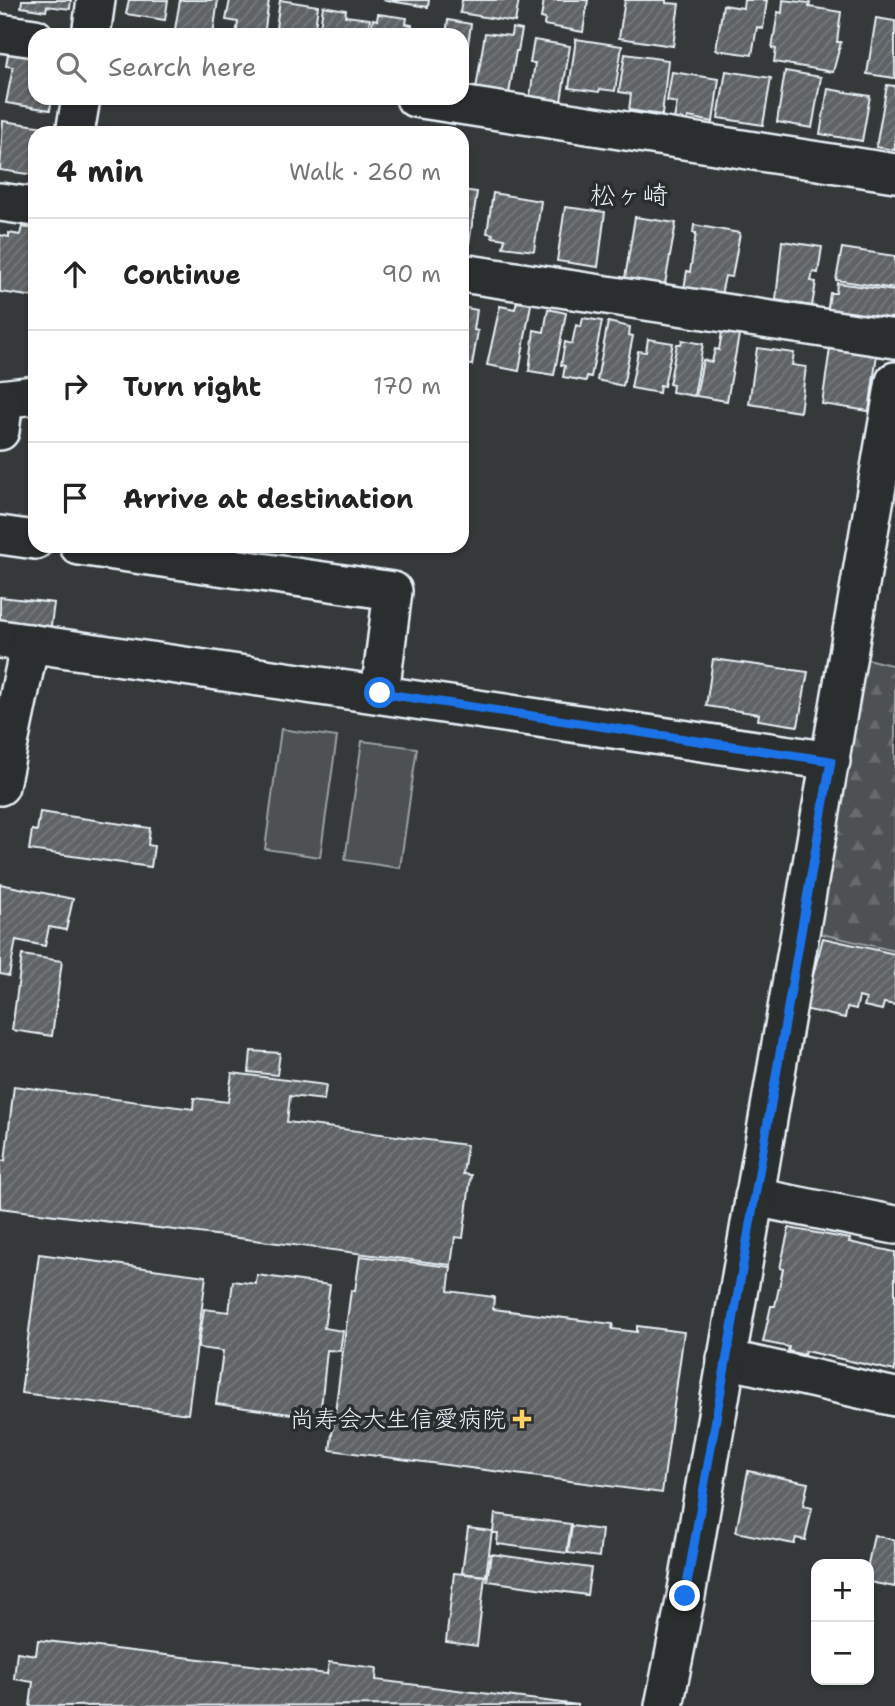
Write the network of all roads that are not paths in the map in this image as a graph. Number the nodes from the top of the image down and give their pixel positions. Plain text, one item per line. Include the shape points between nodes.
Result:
1 (96, 0) edge
2 (92, 28) edge
3 (0, 33) edge
4 (28, 37) edge
5 (80, 105) edge
6 (460, 105) edge
7 (76, 126) edge
8 (895, 173) edge
9 (0, 202) edge
10 (28, 206) edge
11 (469, 274) edge
12 (895, 339) edge
13 (895, 381) edge
14 (883, 529) edge
15 (0, 535) edge
16 (28, 539) edge
17 (128, 553) edge
18 (15, 641) edge
19 (380, 693) junction
20 (831, 761) junction
21 (0, 786) edge
22 (754, 1197) junction
23 (895, 1225) edge
24 (726, 1359) junction
25 (895, 1397) edge
26 (664, 1706) edge

1 - 2 street
3 - 4 street
5 - 7 street
6 - 8 street
9 - 10 street
11 - 12 street
13 - 14 street
14 - 20 street
15 - 16 street
17 - 19 street via 393,591
18 - 19 street
18 - 21 street
19 - 20 street
20 - 22 street
22 - 23 street
22 - 24 street
24 - 25 street
24 - 26 street

